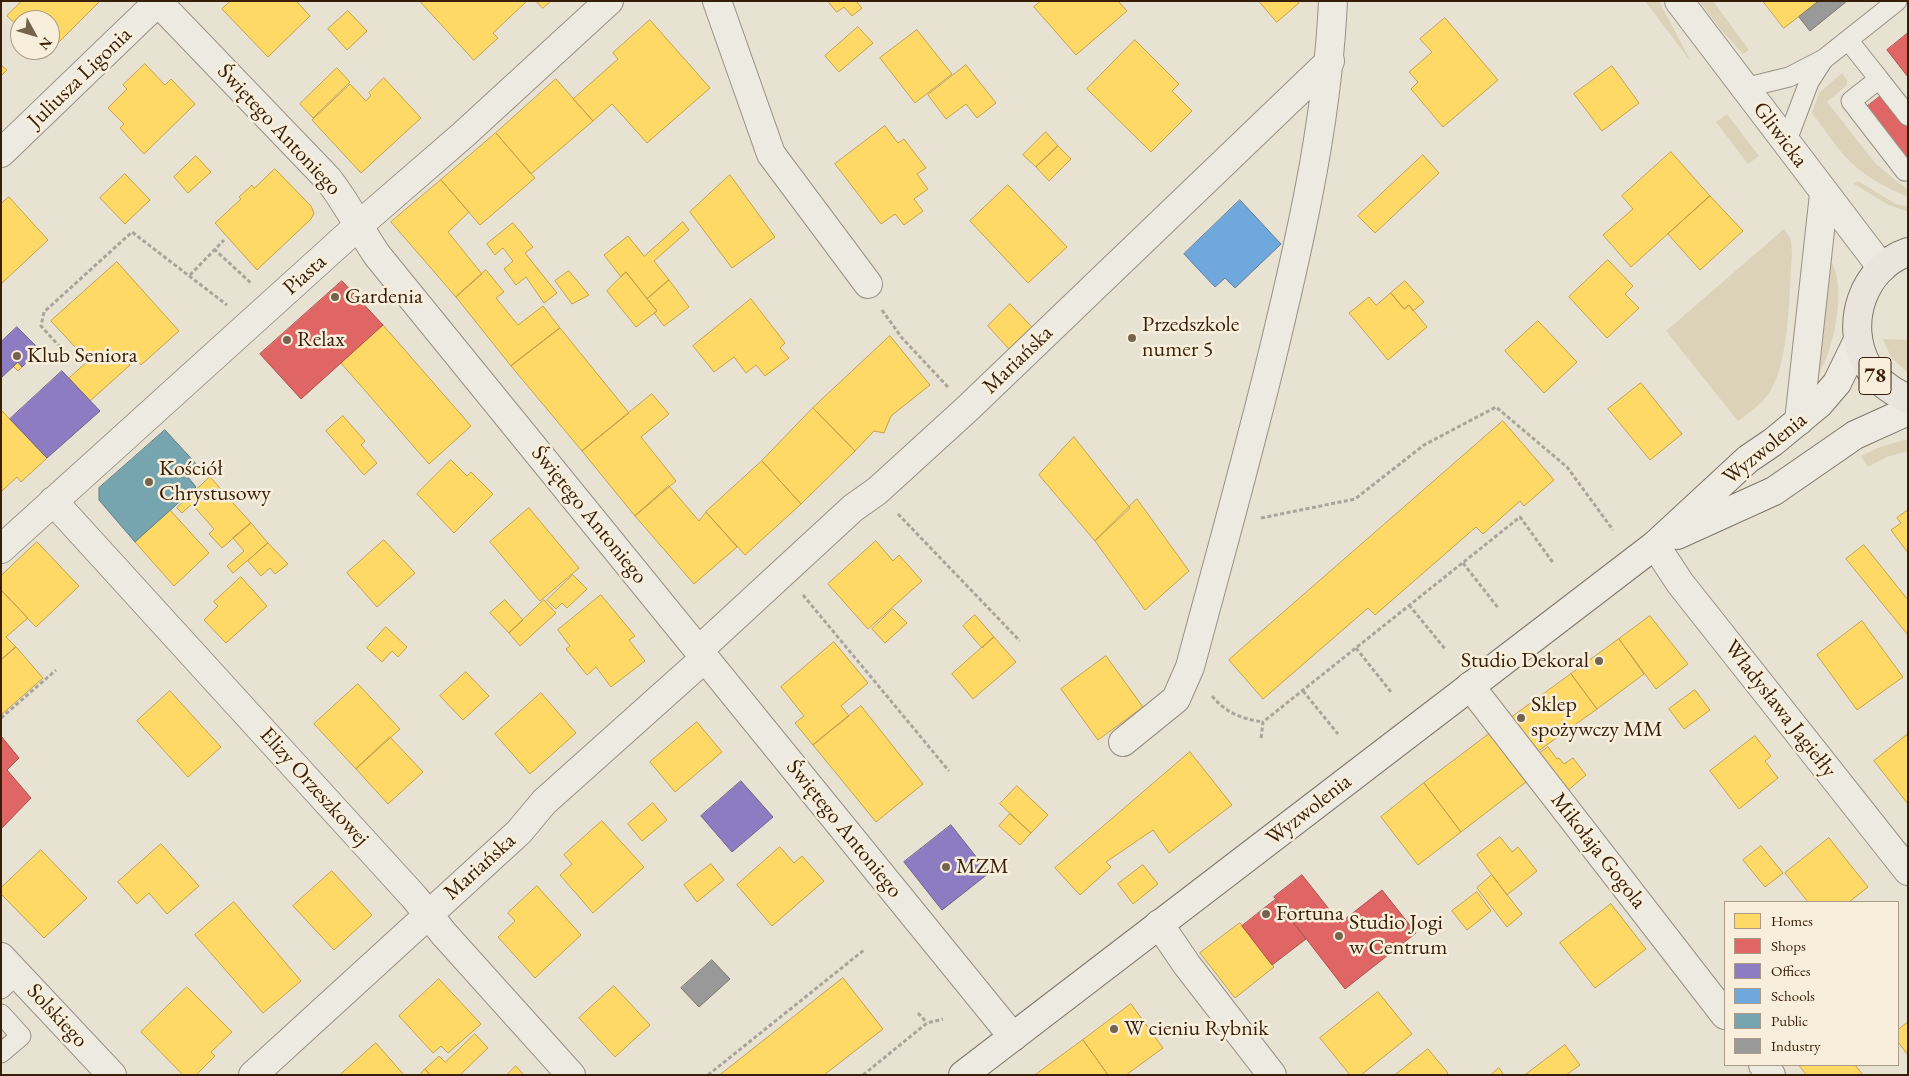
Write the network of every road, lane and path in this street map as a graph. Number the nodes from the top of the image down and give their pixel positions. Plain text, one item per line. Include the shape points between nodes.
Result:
1 (609, 1) edge
2 (717, 1) edge
3 (1333, 1) edge
4 (1679, 1) edge
5 (1897, 1) edge
6 (158, 2) edge
7 (1848, 40) junction
8 (1824, 59) junction
9 (1330, 62) junction
10 (1879, 80) junction
11 (1744, 88) junction
12 (1908, 116) edge
13 (1786, 143) junction
14 (1, 153) edge
15 (1908, 170) edge
16 (1824, 194) junction
17 (358, 226) junction
18 (224, 240) dead end
19 (214, 249) junction
20 (1908, 252) edge
21 (1882, 268) junction
22 (190, 275) junction
23 (252, 283) dead end
24 (868, 284) joint
25 (228, 305) dead end
26 (1858, 340) junction
27 (69, 357) dead end
28 (1908, 399) edge
29 (968, 409) junction
30 (1908, 411) edge
31 (1799, 422) junction
32 (876, 491) junction
33 (53, 502) junction
34 (1228, 524) junction
35 (1613, 530) dead end
36 (1655, 545) junction
37 (1, 548) edge
38 (1463, 563) junction
39 (1554, 564) dead end
40 (784, 572) junction
41 (1409, 606) junction
42 (1499, 609) dead end
43 (1020, 641) dead end
44 (1356, 648) junction
45 (1446, 650) dead end
46 (702, 654) junction
47 (1190, 667) junction
48 (56, 670) dead end
49 (1470, 686) junction
50 (1303, 691) junction
51 (1391, 692) dead end
52 (1, 718) edge
53 (1263, 722) junction
54 (1338, 734) dead end
55 (1261, 738) dead end
56 (1123, 742) dead end
57 (949, 771) dead end
58 (1908, 871) edge
59 (428, 914) junction
60 (1160, 924) junction
61 (864, 950) dead end
62 (7, 974) edge
63 (918, 1013) dead end
64 (1, 1014) edge
65 (1724, 1015) edge
66 (943, 1019) dead end
67 (927, 1024) junction
68 (1013, 1037) junction
69 (1, 1052) edge
70 (112, 1075) edge
71 (253, 1075) edge
72 (571, 1075) edge
73 (708, 1075) edge
74 (863, 1075) edge
75 (963, 1075) edge
76 (1272, 1075) edge

1 - 17 street, Piasta
2 - 24 street via 771,154
3 - 9 street
4 - 11 street, Gliwicka
5 - 7 lane
6 - 14 street, Juliusza Ligonia
6 - 17 street, Świętego Antoniego via 328,179
7 - 8 lane
7 - 10 lane
8 - 11 lane via 1789,77
8 - 13 lane via 1809,82
9 - 29 street, Mariańska
9 - 34 street via 1318,146 1297,252 1262,401
10 - 12 lane
10 - 15 lane via 1851,101 1905,171
11 - 13 street, Gliwicka
13 - 16 street, Gliwicka
16 - 21 street, Gliwicka
16 - 31 street
17 - 33 street, Piasta
17 - 46 street, Świętego Antoniego via 377,255
18 - 19 path
19 - 22 path
19 - 23 path
20 - 21 main road, 78
21 - 26 main road, 78 via 1862,297
22 - 25 path
22 - 27 path via 132,232 44,312 41,326
24 - 29 path via 871,295 902,338
26 - 28 main road, 78 via 1868,366 1879,380
26 - 31 street, Wyzwolenia via 1837,383
29 - 32 street, Mariańska
30 - 36 street, Wyzwolenia via 1855,435 1774,491
31 - 36 street, Wyzwolenia via 1748,459
32 - 40 street, Mariańska
32 - 43 path
33 - 37 street, Piasta
33 - 59 street, Elizy Orzeszkowej
34 - 35 path via 1354,499 1424,444 1496,407 1567,467
34 - 47 street
36 - 49 street, Wyzwolenia
36 - 58 street, Władysława Jagiełły via 1680,583
38 - 39 path via 1520,517
38 - 41 path
38 - 42 path
40 - 46 street, Mariańska
40 - 57 path
41 - 44 path
41 - 45 path
44 - 50 path
44 - 51 path
46 - 59 street, Mariańska via 544,802 519,832
46 - 68 street, Świętego Antoniego
47 - 53 path via 1217,702 1230,712 1243,719
47 - 56 street via 1176,699
48 - 52 path
49 - 60 street, Wyzwolenia
49 - 65 street, Mikołaja Gogola
50 - 53 path
50 - 54 path
53 - 55 path
59 - 71 street, Mariańska
59 - 72 street, Elizy Orzeszkowej
60 - 68 street, Wyzwolenia
60 - 76 street via 1187,965
61 - 73 path
62 - 70 street, Solskiego
63 - 67 path
64 - 69 lane via 21,1036
66 - 67 path
67 - 74 path
68 - 75 street, Wyzwolenia

